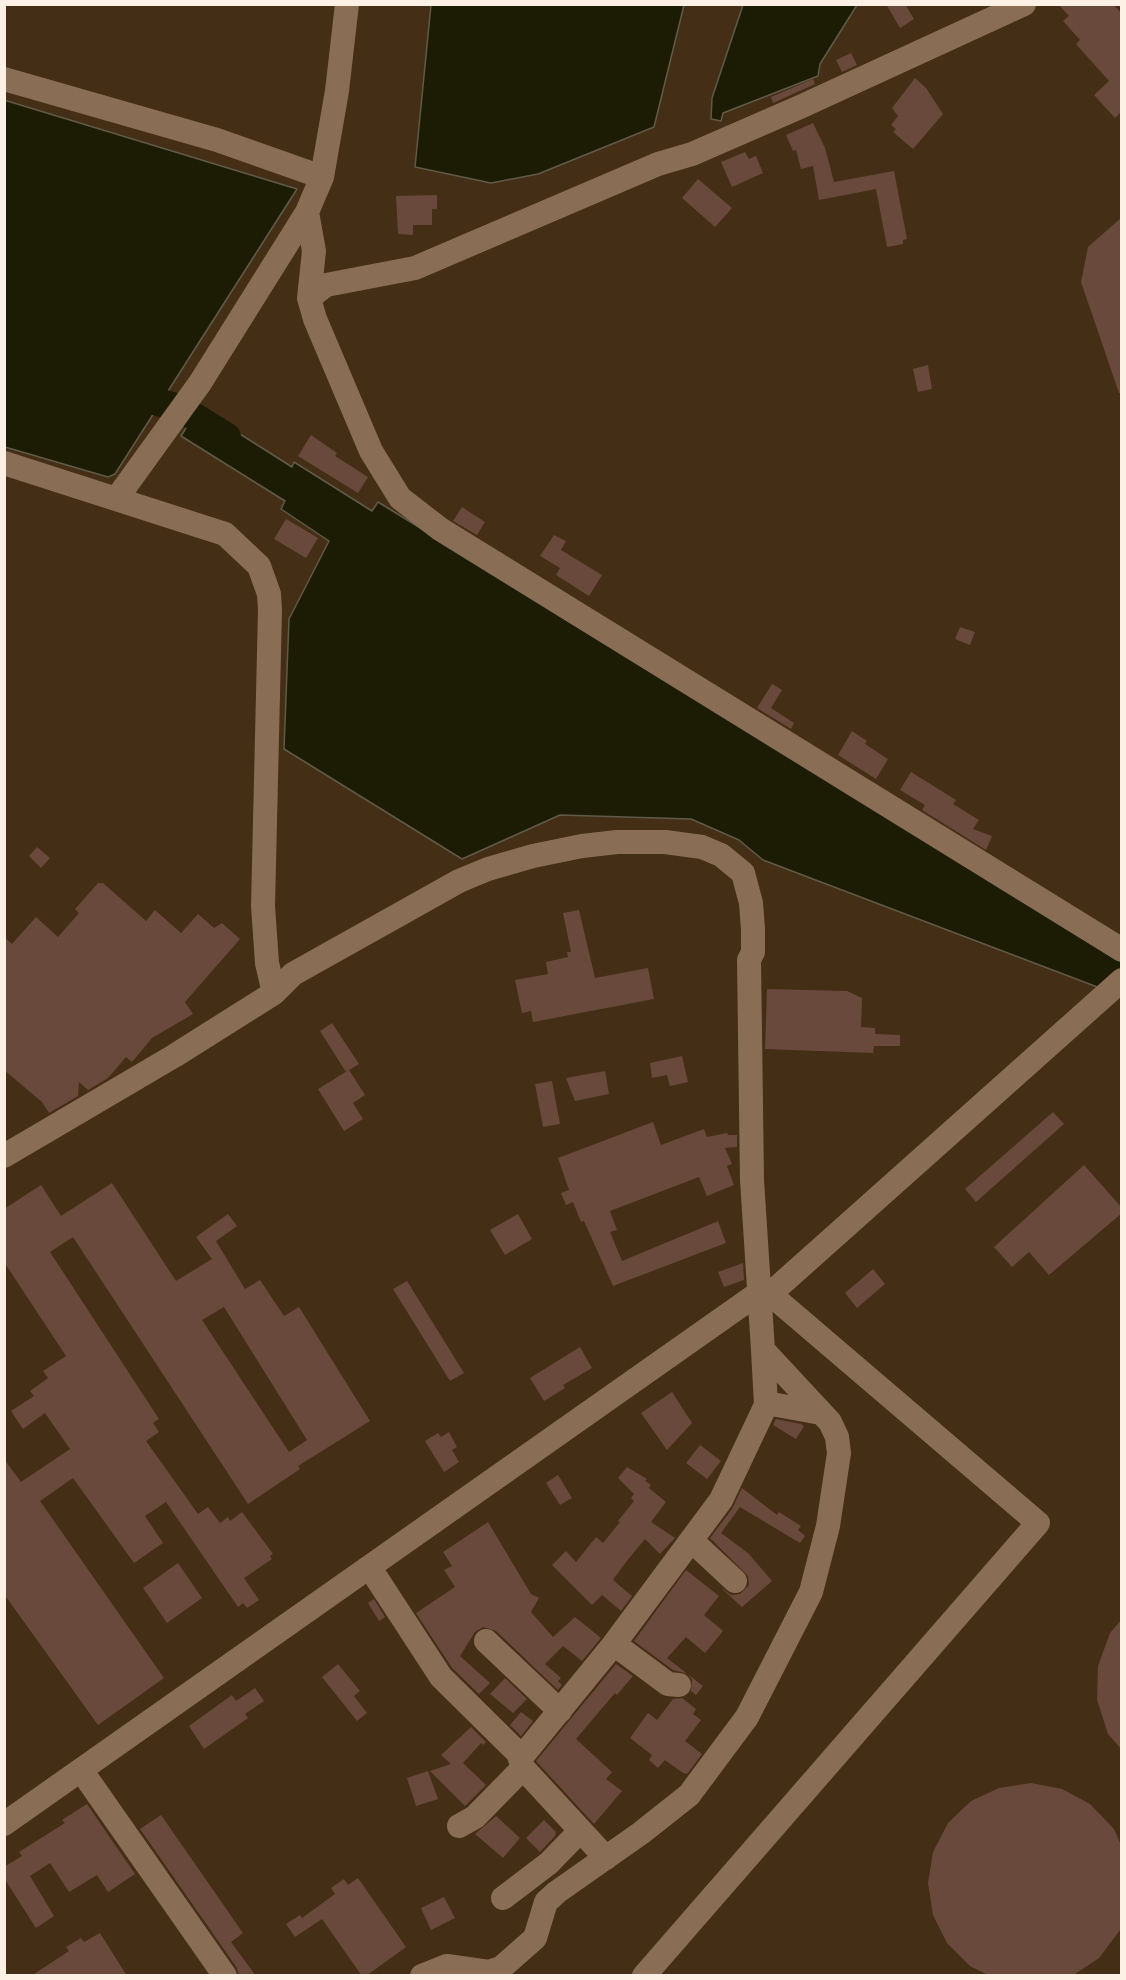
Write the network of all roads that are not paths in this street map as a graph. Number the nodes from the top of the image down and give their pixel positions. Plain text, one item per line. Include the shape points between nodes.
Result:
1 (347, 4) edge
2 (1024, 4) edge
3 (4, 79) edge
4 (322, 177) junction
5 (307, 212) junction
6 (309, 298) junction
7 (4, 463) edge
8 (117, 498) junction
9 (1122, 950) edge
10 (1122, 980) edge
11 (274, 993) junction
12 (4, 1156) edge
13 (765, 1293) junction
14 (764, 1350) junction
15 (766, 1403) junction
16 (821, 1413) junction
17 (692, 1541) junction
18 (370, 1568) junction
19 (735, 1581) dead end
20 (486, 1641) dead end
21 (614, 1644) junction
22 (679, 1685) dead end
23 (560, 1711) junction
24 (523, 1763) junction
25 (81, 1770) junction
26 (4, 1824) edge
27 (459, 1826) dead end
28 (580, 1831) junction
29 (606, 1858) junction
30 (503, 1898) dead end
31 (225, 1976) edge
32 (422, 1976) edge
33 (644, 1976) edge

1 - 4 street
2 - 6 street via 692,154 658,164 415,268 326,285
3 - 4 street via 217,140
4 - 5 street
5 - 6 street via 314,251
5 - 8 street via 200,383
6 - 9 street via 371,451 391,486 413,509
7 - 8 street
8 - 11 street via 225,534 259,566 264,578 270,653 263,906 267,963
10 - 13 street
11 - 12 street
11 - 13 street via 293,974 459,881 507,863 617,842 702,847 721,855 743,873 751,903 752,1180
13 - 14 street
13 - 18 street
13 - 33 street via 1038,1523
14 - 15 street
14 - 16 street
15 - 16 street
15 - 17 street via 722,1500
16 - 29 street via 837,1437 838,1471 811,1592 800,1615 747,1717 694,1790
17 - 19 street
17 - 21 street
18 - 24 street via 441,1677
18 - 25 street
20 - 23 street
21 - 22 street via 668,1684
21 - 23 street
23 - 24 street
24 - 27 street via 475,1817
24 - 28 street
25 - 26 street
25 - 31 street
28 - 29 street
28 - 30 street via 549,1863
29 - 32 street via 546,1902 535,1938 501,1968 489,1972 447,1966

